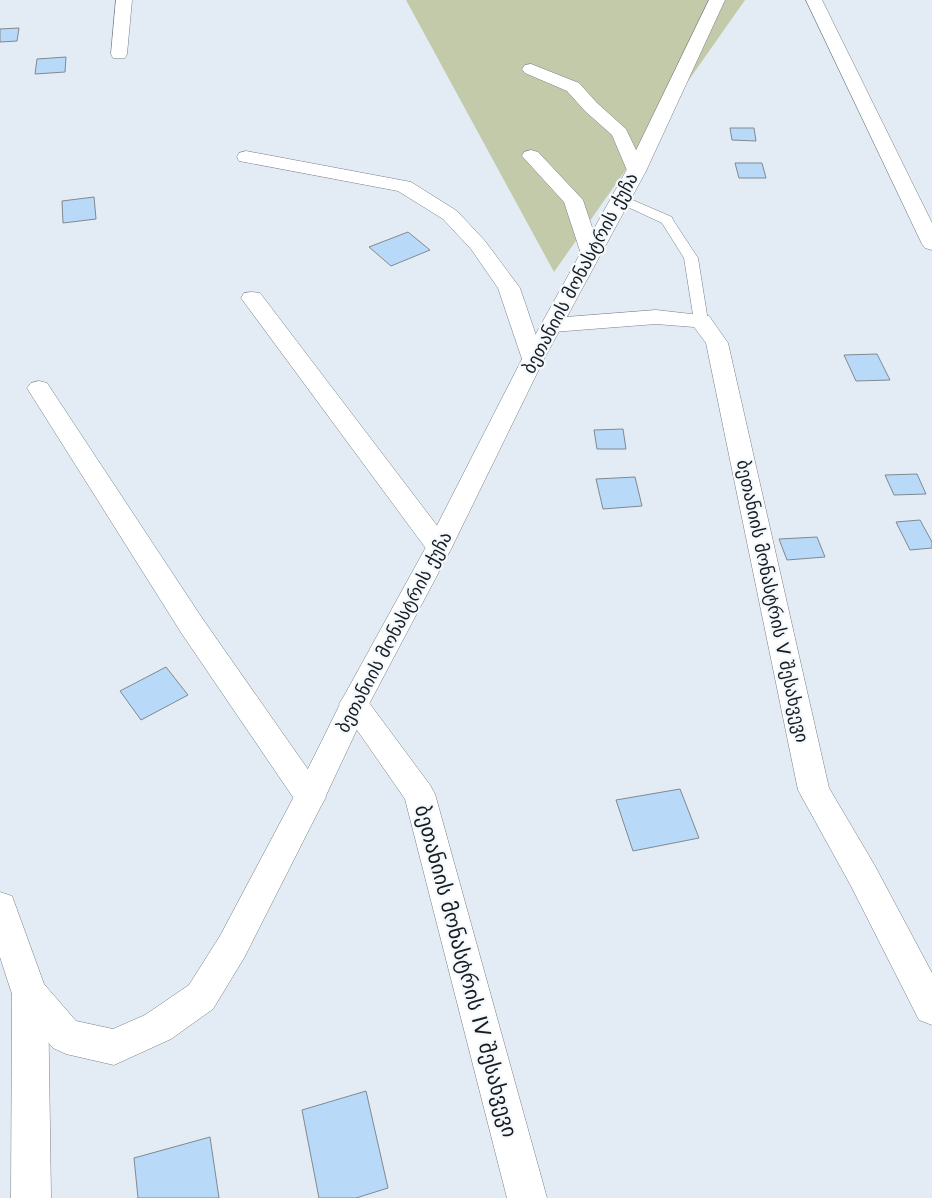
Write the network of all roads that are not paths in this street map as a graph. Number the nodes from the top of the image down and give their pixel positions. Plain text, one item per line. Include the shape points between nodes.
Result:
1 (124, 0) edge
2 (717, 0) edge
3 (814, 0) edge
4 (119, 54) dead end
5 (530, 69) dead end
6 (531, 156) dead end
7 (246, 157) dead end
8 (636, 171) junction
9 (621, 199) junction
10 (932, 244) edge
11 (591, 254) junction
12 (252, 298) dead end
13 (701, 320) junction
14 (553, 325) junction
15 (533, 359) junction
16 (39, 388) dead end
17 (439, 546) junction
18 (354, 704) junction
19 (310, 797) junction
20 (0, 907) edge
21 (30, 994) junction
22 (932, 1008) edge
23 (31, 1198) edge
24 (527, 1198) edge

1 - 4 street
2 - 8 street, ბეთანიის მონასტრის ქუჩა
3 - 10 street
5 - 8 street via 573,87 620,133
6 - 11 street via 573,200
7 - 15 street via 404,186 450,215 478,245 509,288
8 - 9 street, ბეთანიის მონასტრის ქუჩა
9 - 11 street, ბეთანიის მონასტრის ქუჩა
9 - 13 lane via 667,220 691,258
11 - 14 street, ბეთანიის მონასტრის ქუჩა
12 - 17 street
13 - 14 street via 656,316
13 - 22 street, ბეთანიის მონასტრის V შესახვევი via 717,342 814,790 864,876
14 - 15 street, ბეთანიის მონასტრის ქუჩა
15 - 17 street, ბეთანიის მონასტრის ქუჩა
16 - 19 street via 192,626
17 - 18 street, ბეთანიის მონასტრის ქუჩა
18 - 19 street, ბეთანიის მონასტრის ქუჩა
18 - 24 street, ბეთანიის მონასტრის IV შესახვევი via 419,794
19 - 21 street, ბეთანიის მონასტრის ქუჩა via 232,947 201,997 158,1026 114,1047 66,1036
20 - 21 street, ბეთანიის მონასტრის ქუჩა
21 - 23 street

